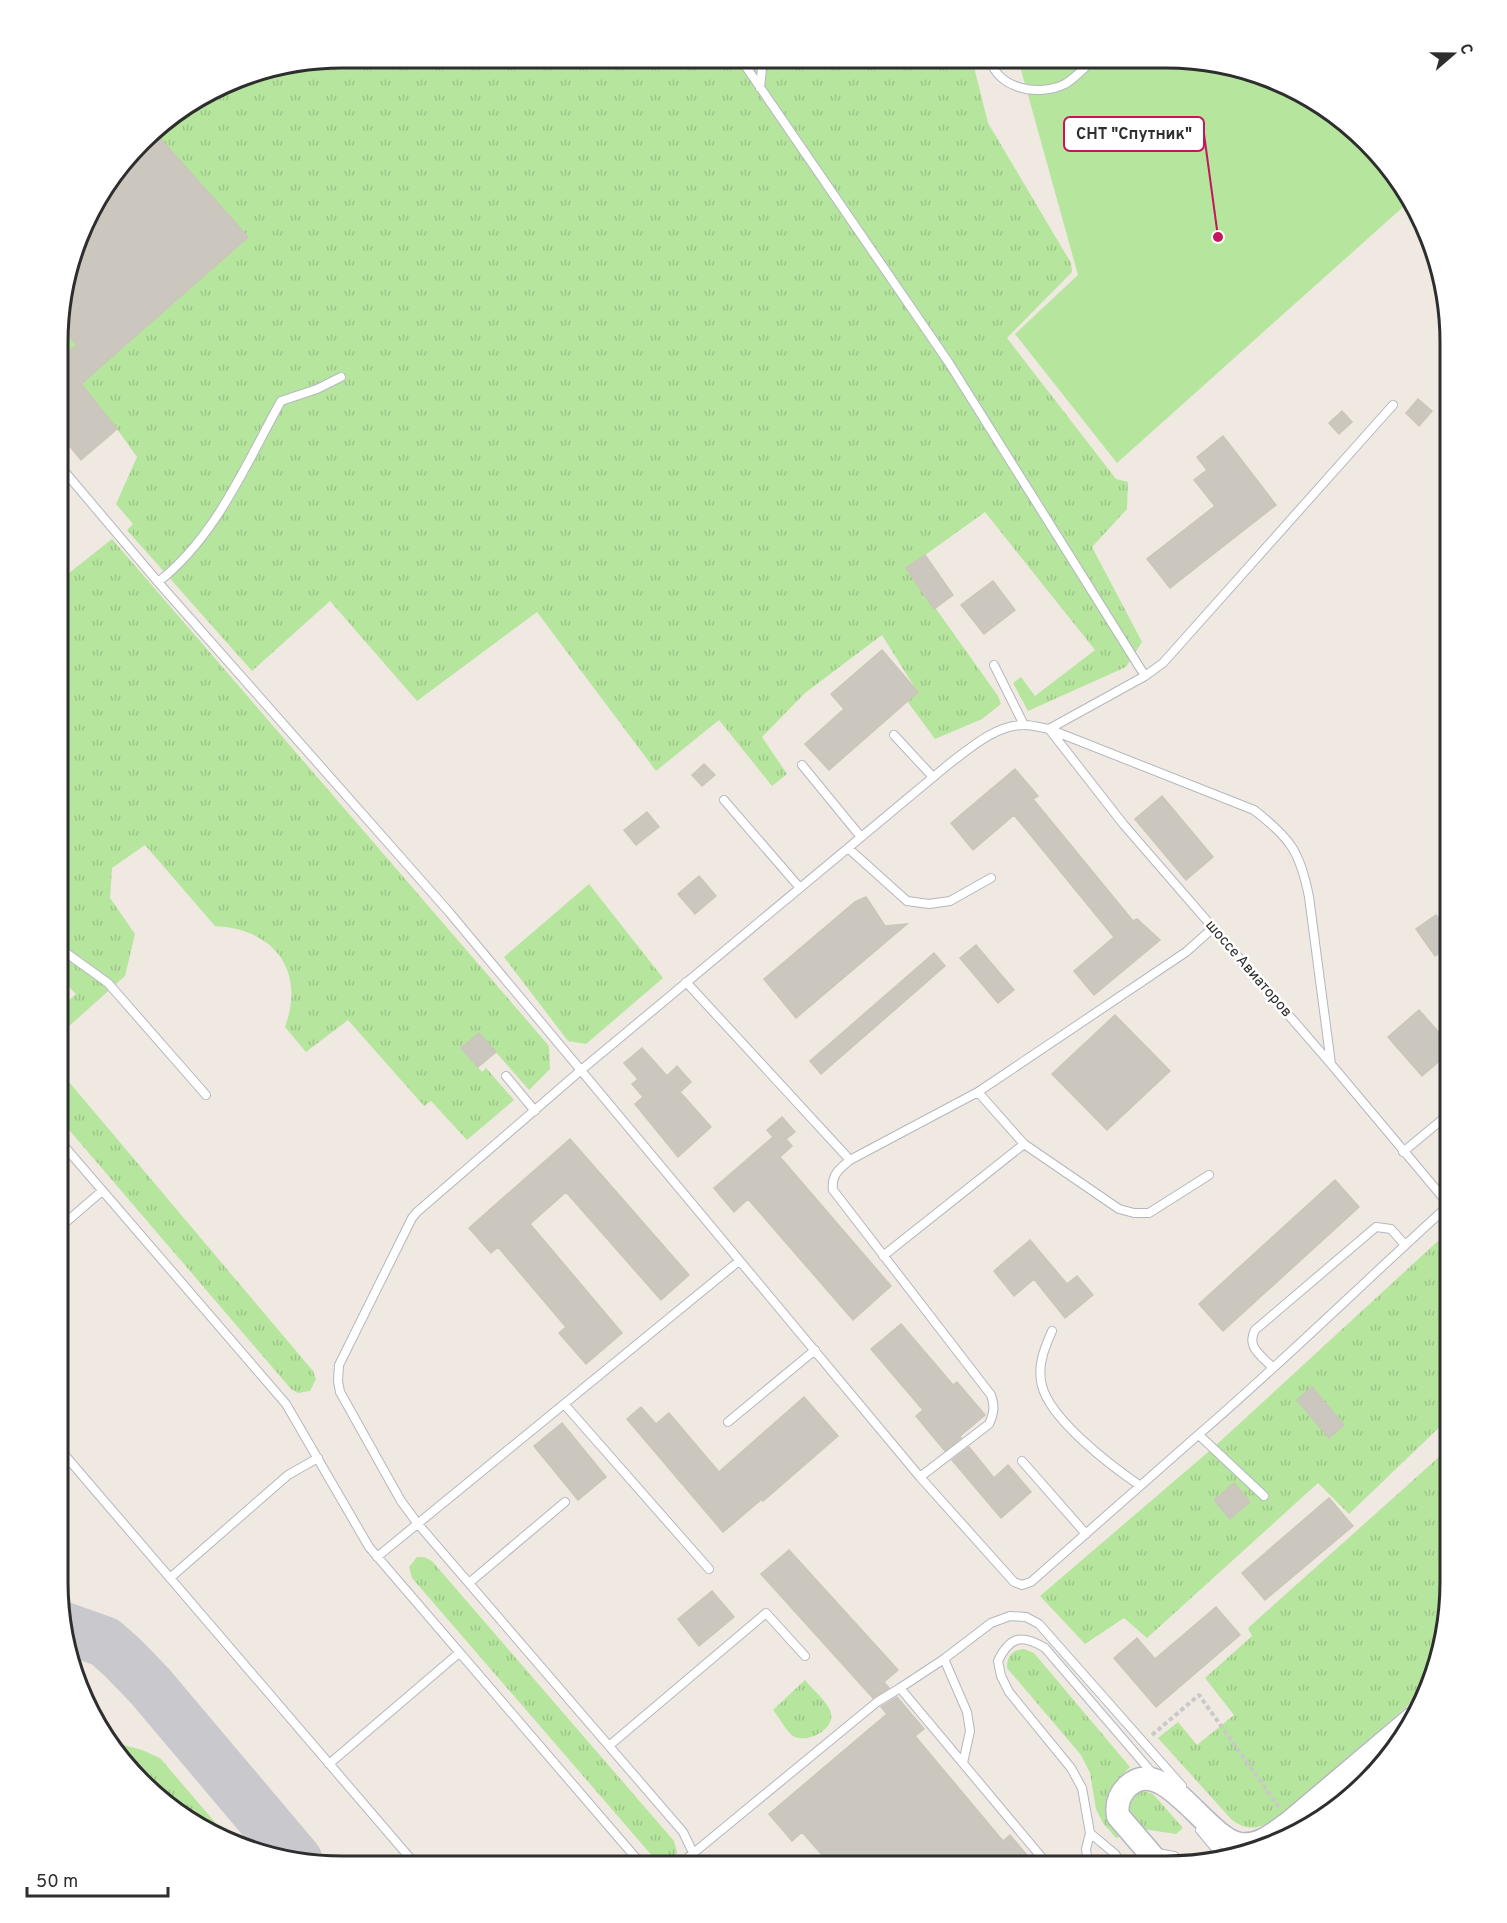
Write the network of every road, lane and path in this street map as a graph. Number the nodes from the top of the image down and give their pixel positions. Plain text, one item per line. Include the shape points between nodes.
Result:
1 (747, 68) edge
2 (763, 68) edge
3 (992, 68) edge
4 (1084, 68) edge
5 (760, 88) junction
6 (341, 377) dead end
7 (1393, 405) dead end
8 (68, 476) edge
9 (159, 582) junction
10 (994, 665) dead end
11 (1145, 676) junction
12 (1024, 724) junction
13 (1049, 729) junction
14 (894, 735) dead end
15 (802, 765) dead end
16 (933, 777) junction
17 (724, 800) dead end
18 (861, 837) junction
19 (848, 848) junction
20 (991, 878) dead end
21 (800, 888) junction
22 (1213, 928) junction
23 (68, 954) edge
24 (686, 982) junction
25 (1331, 1064) junction
26 (580, 1071) junction
27 (506, 1076) dead end
28 (978, 1092) junction
29 (206, 1095) dead end
30 (535, 1111) junction
31 (1440, 1121) edge
32 (1024, 1144) junction
33 (68, 1151) edge
34 (1403, 1152) junction
35 (850, 1160) junction
36 (1209, 1175) dead end
37 (102, 1191) junction
38 (1440, 1195) edge
39 (1440, 1213) edge
40 (68, 1220) edge
41 (1405, 1245) junction
42 (883, 1256) junction
43 (739, 1261) junction
44 (1052, 1331) dead end
45 (814, 1350) junction
46 (1272, 1367) junction
47 (565, 1405) junction
48 (728, 1422) dead end
49 (1199, 1435) junction
50 (318, 1458) junction
51 (68, 1459) edge
52 (1022, 1461) dead end
53 (920, 1477) junction
54 (1139, 1485) junction
55 (1264, 1496) dead end
56 (565, 1502) dead end
57 (418, 1524) junction
58 (1086, 1534) junction
59 (377, 1557) junction
60 (709, 1569) dead end
61 (170, 1578) junction
62 (468, 1583) junction
63 (459, 1653) junction
64 (805, 1656) dead end
65 (944, 1659) junction
66 (900, 1688) junction
67 (1391, 1736) edge
68 (1149, 1737) dead end
69 (610, 1745) junction
70 (963, 1763) junction
71 (329, 1764) junction
72 (1161, 1783) junction
73 (1191, 1819) dead end
74 (1290, 1822) junction
75 (1198, 1827) dead end
76 (1276, 1832) edge
77 (1090, 1833) junction
78 (1140, 1844) junction
79 (1243, 1844) edge
80 (1226, 1848) edge
81 (693, 1852) junction
82 (408, 1856) edge
83 (634, 1856) edge
84 (688, 1856) edge
85 (695, 1856) edge
86 (1040, 1856) edge
87 (1087, 1856) edge
88 (1116, 1856) edge
89 (1151, 1856) edge
90 (1170, 1856) edge

1 - 5 lane
2 - 5 lane
3 - 4 lane via 1005,82 1019,88 1048,90 1066,83
5 - 11 lane via 949,363
6 - 9 lane via 280,401 215,521 179,566
7 - 11 lane via 1163,663
8 - 9 lane
9 - 26 lane via 449,912
10 - 12 lane
11 - 13 lane
12 - 13 lane
12 - 16 lane via 1003,729 977,743
13 - 22 lane, шоссе Авиаторов via 1124,825
13 - 25 lane via 1254,810 1278,828 1294,848 1304,870
14 - 16 lane
15 - 18 lane
16 - 18 lane
17 - 21 lane
18 - 19 lane
19 - 20 lane via 908,901 950,902
19 - 21 lane
21 - 24 lane
22 - 25 lane, шоссе Авиаторов
22 - 28 lane via 1186,951
23 - 29 lane via 108,983
24 - 26 lane
24 - 35 lane
25 - 34 lane, шоссе Авиаторов
26 - 30 lane
26 - 43 lane
27 - 30 lane
28 - 32 lane
28 - 35 lane
30 - 57 lane via 412,1218 339,1365 340,1392 401,1502
31 - 34 lane
32 - 36 lane via 1119,1209 1134,1213 1149,1213
32 - 42 lane
33 - 37 lane
34 - 38 lane, шоссе Авиаторов
35 - 42 lane via 836,1172 833,1190
37 - 40 lane
37 - 50 lane via 286,1404
39 - 41 lane
41 - 46 lane
41 - 46 lane via 1391,1229 1376,1227 1255,1330 1252,1346
42 - 53 lane via 994,1404 989,1424
43 - 45 lane
43 - 47 lane
44 - 54 lane via 1041,1355 1042,1386 1057,1415
45 - 48 lane
45 - 53 lane
46 - 49 lane
47 - 57 lane
47 - 60 lane
49 - 54 lane
49 - 55 lane
50 - 59 lane
50 - 61 lane via 288,1475
51 - 61 lane
52 - 58 lane
53 - 58 lane via 1014,1582 1022,1585 1031,1582
54 - 58 lane
56 - 62 lane
57 - 59 lane
57 - 62 lane
59 - 63 lane
61 - 71 lane
62 - 69 lane
63 - 71 lane
63 - 83 lane
64 - 69 lane via 766,1613
65 - 66 lane
65 - 70 lane via 967,1712 970,1731
65 - 80 lane via 991,1623 1010,1616 1026,1617 1039,1624
66 - 70 lane
66 - 81 lane via 877,1702
67 - 74 street
68 - 74 path via 1199,1695
69 - 81 lane via 683,1832
70 - 86 lane
71 - 82 lane
72 - 73 lane
72 - 77 lane via 1045,1648 1032,1640 1019,1639 1005,1646 998,1661 1001,1676 1009,1692 1071,1768 1082,1788
72 - 78 street via 1145,1778 1135,1781 1118,1802 1120,1820
72 - 80 street via 1220,1835
74 - 76 street
75 - 80 lane
77 - 87 lane
77 - 88 lane
78 - 89 street
78 - 90 lane
79 - 80 street
81 - 84 lane
81 - 85 lane

